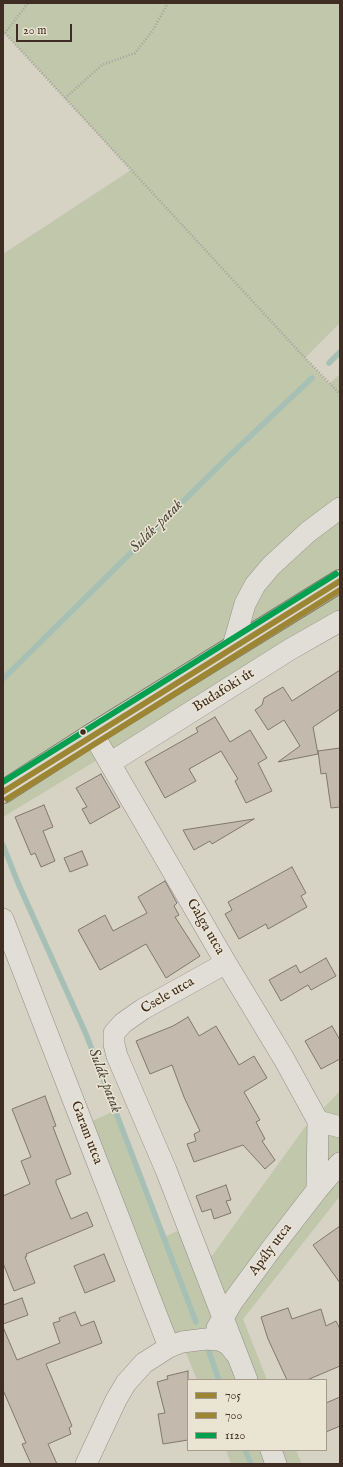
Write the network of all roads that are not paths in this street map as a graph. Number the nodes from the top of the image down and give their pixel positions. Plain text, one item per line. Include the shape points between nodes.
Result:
1 (340, 508) edge
2 (340, 581) edge
3 (340, 621) edge
4 (233, 646) junction
5 (93, 734) junction
6 (110, 763) junction
7 (3, 792) edge
8 (3, 919) edge
9 (226, 963) junction
10 (318, 1121) junction
11 (340, 1128) edge
12 (340, 1163) edge
13 (317, 1190) junction
14 (223, 1320) junction
15 (206, 1338) junction
16 (169, 1347) junction
17 (239, 1357) junction
18 (247, 1379) edge
19 (271, 1451) edge
20 (86, 1464) edge
21 (276, 1464) edge

1 - 4 street via 297,542 255,585 245,604
2 - 4 main road
3 - 6 street, Budafoki út via 282,654
4 - 5 main road
5 - 6 street, Galga utca
5 - 7 main road
6 - 9 street, Galga utca
8 - 16 street, Garam utca
9 - 10 street, Galga utca
9 - 14 street, Csele utca via 143,1009 114,1033 117,1056 166,1170
10 - 11 street
10 - 13 street, Galga utca
12 - 13 street, Apály utca
13 - 14 street, Apály utca via 233,1302
14 - 15 street, Apály utca
14 - 17 street
15 - 16 street
15 - 17 street via 228,1344
16 - 20 street via 144,1364 126,1383
17 - 18 street
19 - 21 street

